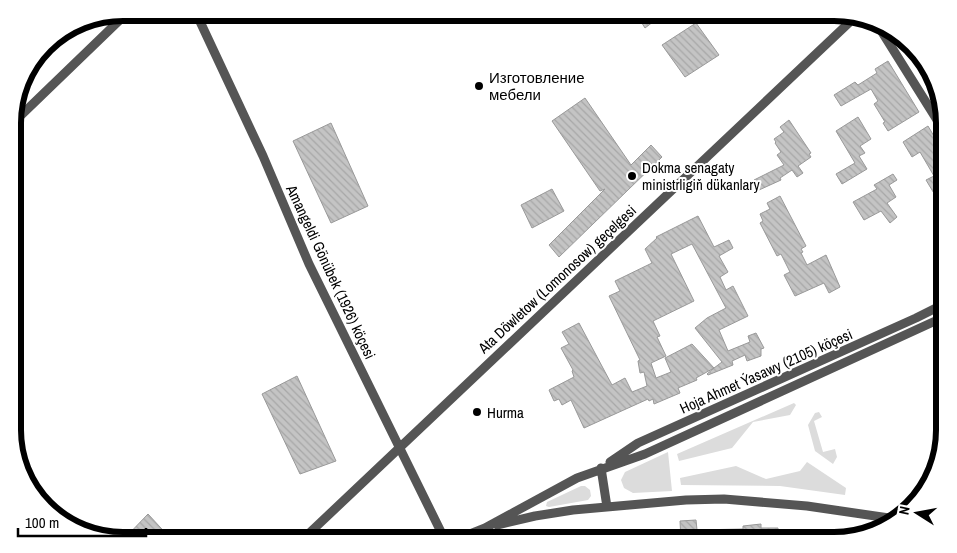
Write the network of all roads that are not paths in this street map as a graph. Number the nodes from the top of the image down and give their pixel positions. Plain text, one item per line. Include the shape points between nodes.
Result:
1 (118, 21) edge
2 (200, 21) edge
3 (849, 23) edge
4 (885, 35) edge
5 (22, 115) edge
6 (936, 119) edge
7 (936, 308) edge
8 (936, 321) edge
9 (399, 449) junction
10 (601, 468) junction
11 (607, 507) junction
12 (885, 517) edge
13 (485, 528) junction
14 (311, 532) edge
15 (441, 532) edge
16 (475, 532) edge

1 - 5 street
2 - 9 street, Amangeldi Gönübek (1926) köçesi via 310,264
3 - 9 street, Ata Döwletow (Lomonosow) geçelgesi
4 - 6 street
7 - 10 street, Hoja Ahmet Ýasawy (2105) köçesi via 638,443
8 - 10 street, Hoja Ahmet Ýasawy (2105) köçesi via 645,454
9 - 14 street, Ata Döwletow (Lomonosow) geçelgesi
9 - 15 street, Amangeldi Gönübek (1926) köçesi
10 - 11 street
10 - 13 street, Hoja Ahmet Ýasawy (2105) köçesi via 570,481
11 - 12 street, Hoja Ahmet Ýasawy (2105) köçesi via 724,499
11 - 13 street, Hoja Ahmet Ýasawy (2105) köçesi via 554,512
13 - 16 street, Hoja Ahmet Ýasawy (2105) köçesi

